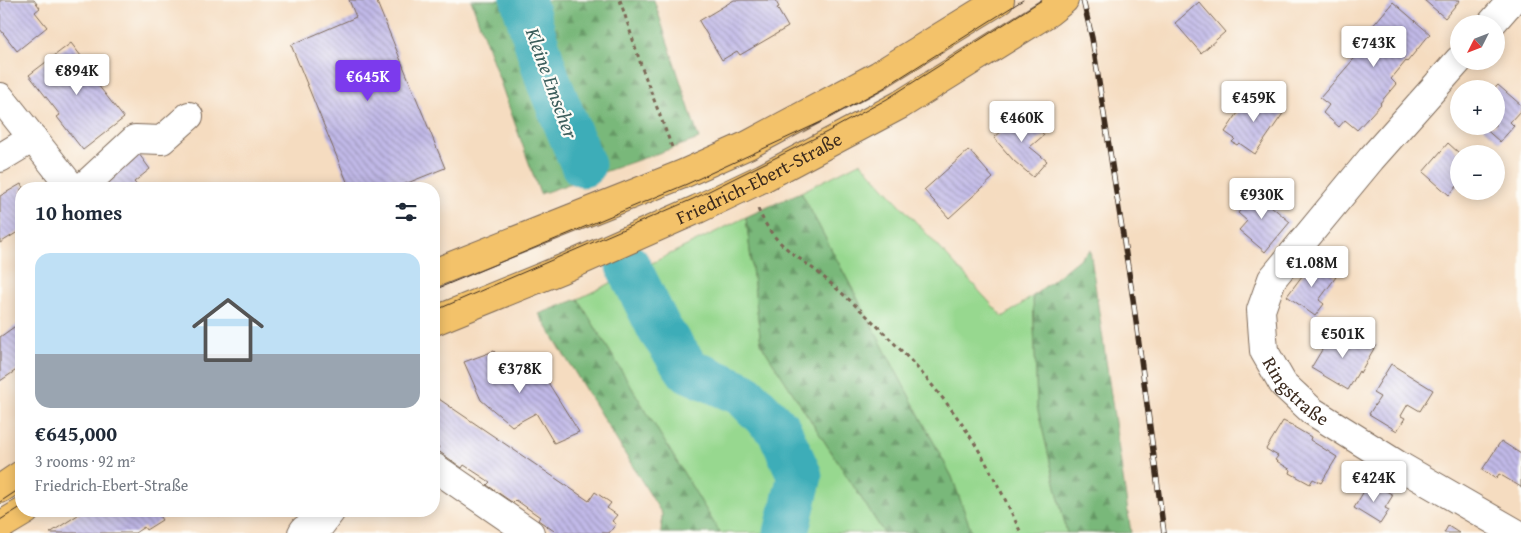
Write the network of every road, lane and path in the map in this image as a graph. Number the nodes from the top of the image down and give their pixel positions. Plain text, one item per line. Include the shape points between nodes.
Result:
1 (620, 0) edge
2 (1000, 0) edge
3 (1064, 0) edge
4 (1512, 0) edge
5 (1499, 15) edge
6 (1450, 70) edge
7 (0, 96) edge
8 (188, 116) dead end
9 (33, 138) junction
10 (673, 152) dead end
11 (0, 158) edge
12 (68, 182) edge
13 (89, 182) edge
14 (756, 205) dead end
15 (440, 271) edge
16 (440, 319) edge
17 (440, 471) edge
18 (15, 479) edge
19 (0, 489) edge
20 (15, 517) edge
21 (326, 517) edge
22 (0, 526) edge
23 (302, 533) edge
24 (530, 533) edge
25 (1021, 533) edge
26 (1516, 533) edge

1 - 10 path
2 - 15 main road, Friedrich-Ebert-Straße via 879,75 748,145
3 - 16 main road, Friedrich-Ebert-Straße via 900,106 763,178 598,253
4 - 5 street
6 - 26 street, Ringstraße via 1272,279 1261,310 1264,351 1283,384 1312,411
7 - 9 street
8 - 13 street via 162,140 135,139
9 - 11 street
9 - 12 street
14 - 25 path via 777,241 818,273 888,337 944,400 988,469
17 - 24 street
18 - 19 main road
20 - 22 main road
21 - 23 street via 319,527

